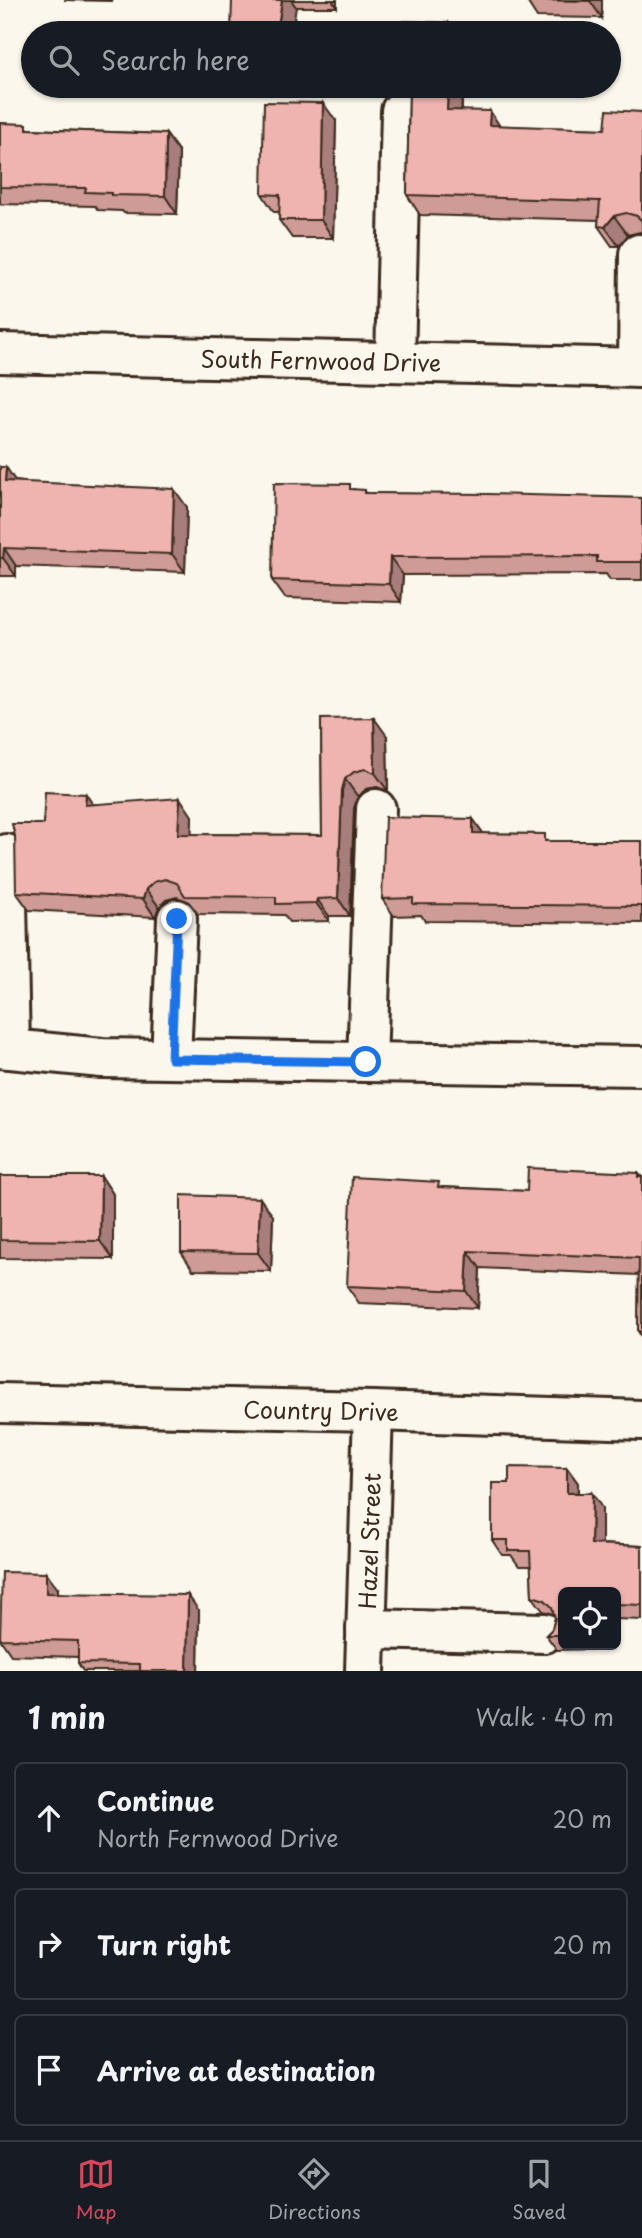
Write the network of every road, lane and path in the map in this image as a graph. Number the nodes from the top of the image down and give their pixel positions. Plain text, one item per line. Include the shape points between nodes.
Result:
1 (401, 111) dead end
2 (639, 254) dead end
3 (0, 353) edge
4 (395, 362) junction
5 (640, 368) edge
6 (376, 809) dead end
7 (6, 854) dead end
8 (177, 919) dead end
9 (5, 1048) edge
10 (171, 1059) junction
11 (366, 1062) junction
12 (642, 1066) edge
13 (0, 1403) edge
14 (373, 1411) junction
15 (642, 1420) edge
16 (366, 1629) junction
17 (544, 1633) edge
18 (365, 1671) edge

1 - 4 street
2 - 5 street
3 - 4 street, South Fernwood Drive
4 - 5 street, South Fernwood Drive
6 - 11 street
7 - 9 street
8 - 10 street
9 - 10 street via 102,1058
10 - 11 street
11 - 12 street
13 - 14 street, Country Drive
14 - 15 street, Country Drive
14 - 16 street, Hazel Street
16 - 17 street
16 - 18 street, Hazel Street

